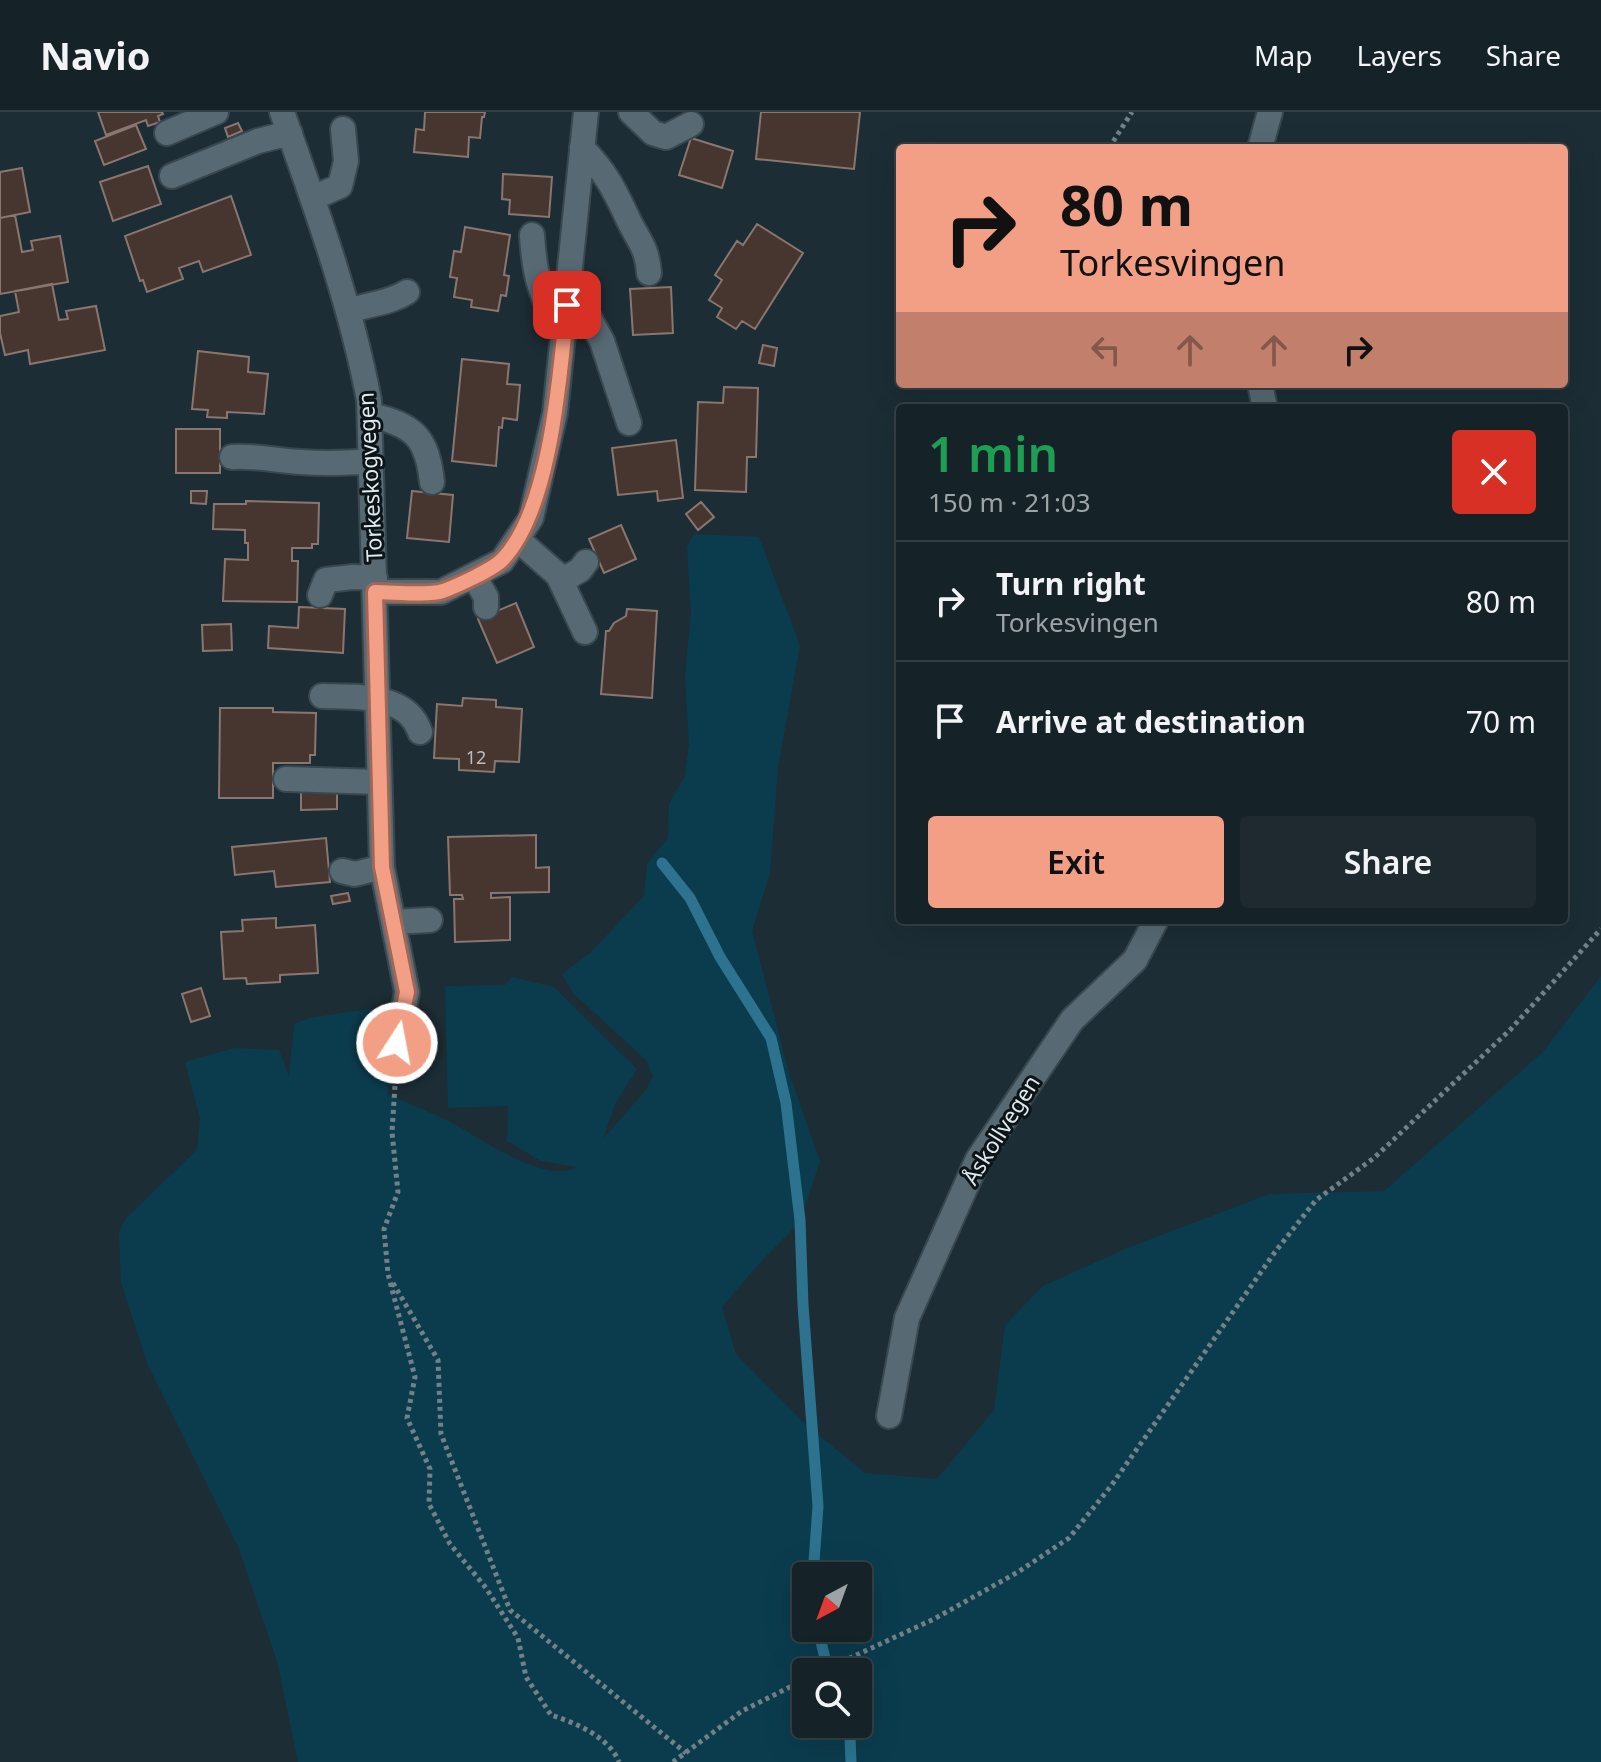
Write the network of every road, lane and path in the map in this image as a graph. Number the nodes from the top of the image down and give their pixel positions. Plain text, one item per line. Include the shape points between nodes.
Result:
1 (216, 112) edge
2 (586, 112) edge
3 (631, 112) edge
4 (1132, 112) edge
5 (1270, 112) edge
6 (286, 122) edge
7 (691, 124) dead end
8 (343, 129) dead end
9 (167, 133) dead end
10 (1112, 144) edge
11 (1261, 144) edge
12 (582, 148) junction
13 (172, 176) dead end
14 (313, 198) junction
15 (532, 235) dead end
16 (649, 273) dead end
17 (569, 281) junction
18 (407, 292) dead end
19 (349, 311) junction
20 (564, 330) junction
21 (370, 415) junction
22 (629, 423) dead end
23 (232, 457) dead end
24 (371, 461) junction
25 (432, 482) dead end
26 (517, 539) junction
27 (586, 562) dead end
28 (474, 576) junction
29 (561, 581) junction
30 (375, 585) junction
31 (320, 595) dead end
32 (486, 607) dead end
33 (585, 632) dead end
34 (322, 696) dead end
35 (377, 698) junction
36 (420, 732) dead end
37 (286, 779) dead end
38 (378, 782) junction
39 (382, 867) junction
40 (342, 871) dead end
41 (430, 920) dead end
42 (393, 922) junction
43 (1154, 924) edge
44 (1601, 929) edge
45 (397, 1043) joint
46 (388, 1274) junction
47 (889, 1416) dead end
48 (850, 1658) edge
49 (792, 1686) edge
50 (686, 1753) junction
51 (619, 1762) edge
52 (673, 1762) edge

1 - 9 street
2 - 12 street
3 - 7 street via 653,133 666,137
4 - 10 path
5 - 11 street
6 - 13 street via 258,141
6 - 14 street, Torkeskogvegen
8 - 14 street via 346,161 340,186
12 - 16 street via 620,198 648,253
12 - 17 street
14 - 19 street, Torkeskogvegen
15 - 20 street via 544,301
17 - 20 street
17 - 22 street via 602,341
18 - 19 street via 394,301
19 - 21 street, Torkeskogvegen
20 - 26 street via 555,413 531,518
21 - 24 street, Torkeskogvegen
21 - 25 street via 414,432 429,455
23 - 24 street
24 - 30 street, Torkeskogvegen
26 - 28 street via 502,561
26 - 29 street
27 - 29 street
28 - 30 street via 441,592
28 - 32 street
29 - 33 street
30 - 31 street via 353,577 326,580
30 - 35 street, Torkeskogvegen
34 - 35 street
35 - 36 street via 415,718
35 - 38 street, Torkeskogvegen
37 - 38 street
38 - 39 street, Torkeskogvegen
39 - 40 street via 355,874
39 - 42 street, Torkeskogvegen
41 - 42 street
42 - 45 street, Torkeskogvegen via 407,992
43 - 47 street, Åskollvegen via 1135,960 1072,1020 978,1159 907,1318
44 - 48 path via 1510,1030 1374,1158 1316,1200 1069,1538 934,1619
45 - 46 path via 392,1132 398,1192 384,1229
46 - 50 path via 438,1360 441,1434 510,1610
46 - 51 path via 415,1377 407,1418 430,1469 429,1504 450,1544 518,1638 526,1677 551,1715 573,1722 614,1750
49 - 50 path via 742,1711
50 - 52 path

